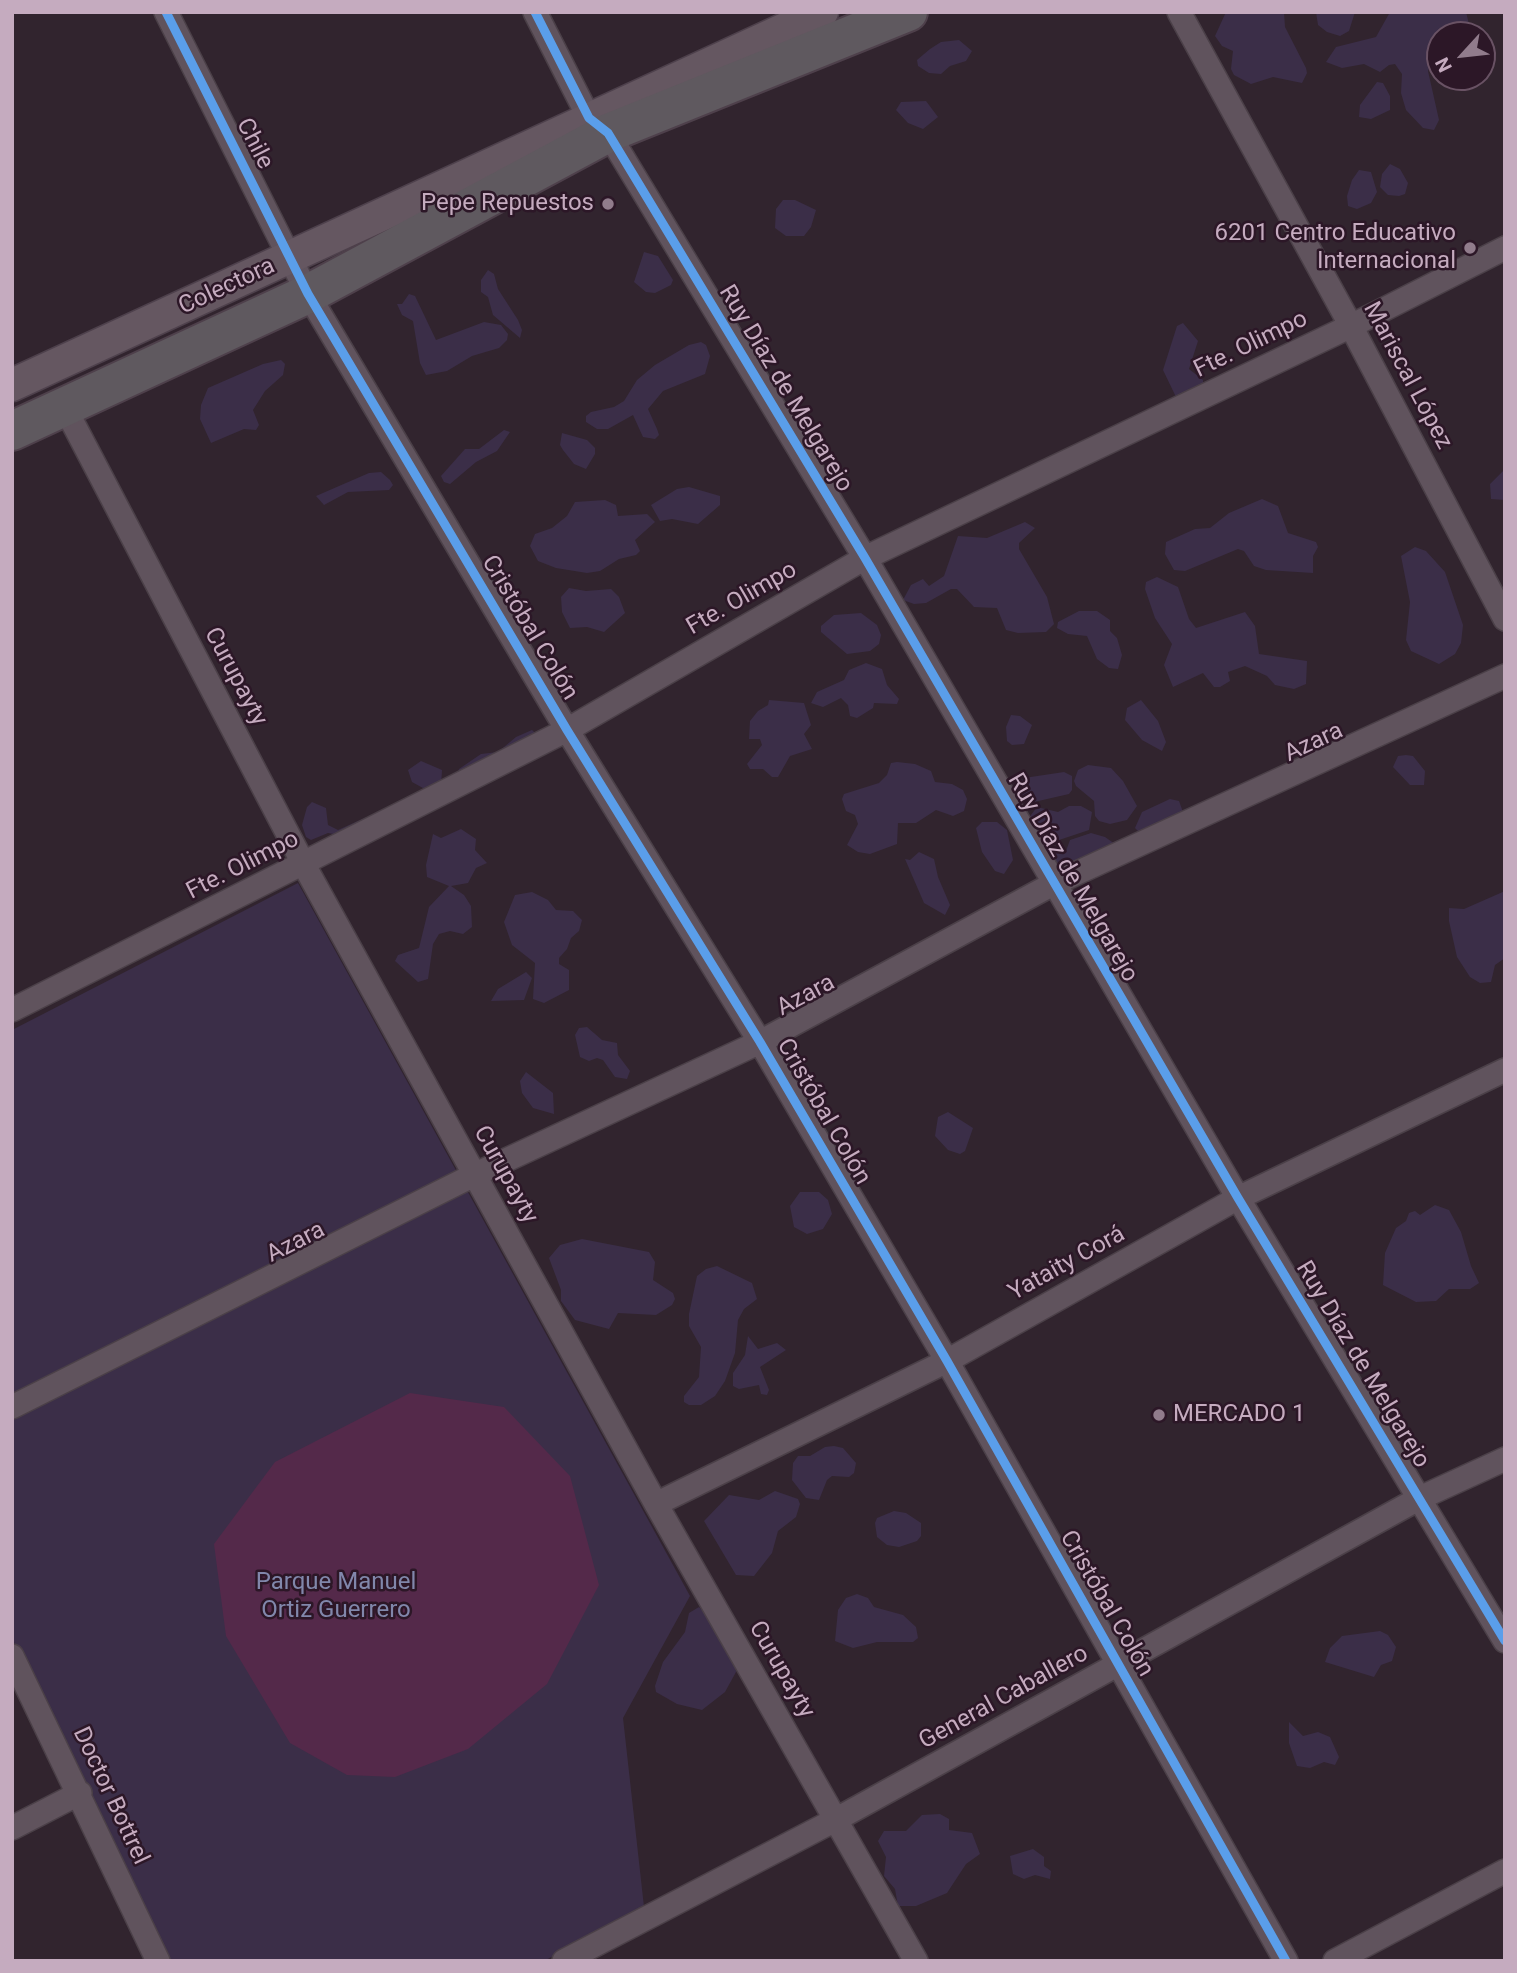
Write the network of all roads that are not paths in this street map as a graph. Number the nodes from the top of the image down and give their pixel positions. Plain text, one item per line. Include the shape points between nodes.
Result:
1 (166, 12) edge
2 (535, 12) edge
3 (822, 12) edge
4 (908, 12) edge
5 (1179, 12) edge
6 (599, 126) junction
7 (1505, 248) edge
8 (290, 258) junction
9 (309, 294) junction
10 (1351, 326) junction
11 (12, 385) edge
12 (64, 406) junction
13 (12, 431) edge
14 (865, 558) junction
15 (1505, 619) edge
16 (1505, 676) edge
17 (567, 730) junction
18 (304, 865) junction
19 (1053, 884) junction
20 (14, 1005) edge
21 (760, 1042) junction
22 (1505, 1070) edge
23 (474, 1175) junction
24 (1238, 1198) junction
25 (947, 1361) junction
26 (12, 1407) edge
27 (1505, 1459) edge
28 (1420, 1499) junction
29 (656, 1504) junction
30 (1505, 1641) edge
31 (12, 1656) edge
32 (1119, 1665) junction
33 (80, 1793) junction
34 (837, 1819) junction
35 (12, 1828) edge
36 (1505, 1871) edge
37 (158, 1961) edge
38 (564, 1961) edge
39 (916, 1961) edge
40 (1286, 1961) edge
41 (1335, 1961) edge

1 - 8 street, Chile
2 - 6 street, Ruy Díaz de Melgarejo
3 - 6 main road, Colectora
4 - 6 highway
5 - 10 street, Mariscal López
6 - 8 main road, Colectora
6 - 9 highway
6 - 14 street, Ruy Díaz de Melgarejo
7 - 10 street, Fte. Olimpo
8 - 9 street, Chile
8 - 11 main road, Colectora
9 - 12 highway
9 - 17 street, Cristóbal Colón
10 - 14 street, Fte. Olimpo
10 - 15 street, Mariscal López
12 - 13 highway
12 - 18 street, Curupayty
14 - 17 street, Fte. Olimpo
14 - 19 street, Ruy Díaz de Melgarejo
16 - 19 street, Azara
17 - 18 street, Fte. Olimpo
17 - 21 street, Cristóbal Colón
18 - 20 street, Fte. Olimpo
18 - 23 street, Curupayty
19 - 21 street, Azara
19 - 24 street, Ruy Díaz de Melgarejo
21 - 23 street, Azara
21 - 25 street, Cristóbal Colón
22 - 24 street, Yataity Corá
23 - 26 street, Azara
23 - 29 street, Curupayty
24 - 25 street, Yataity Corá
24 - 28 street, Ruy Díaz de Melgarejo
25 - 29 street, Yataity Corá
25 - 32 street, Cristóbal Colón
27 - 28 street, General Caballero
28 - 30 street, Ruy Díaz de Melgarejo
28 - 32 street, General Caballero
29 - 34 street, Curupayty
31 - 33 street, Doctor Bottrel
32 - 34 street, General Caballero
32 - 40 street, Cristóbal Colón
33 - 35 street
33 - 37 street, Doctor Bottrel
34 - 38 street, General Caballero
34 - 39 street, Curupayty
36 - 41 street

